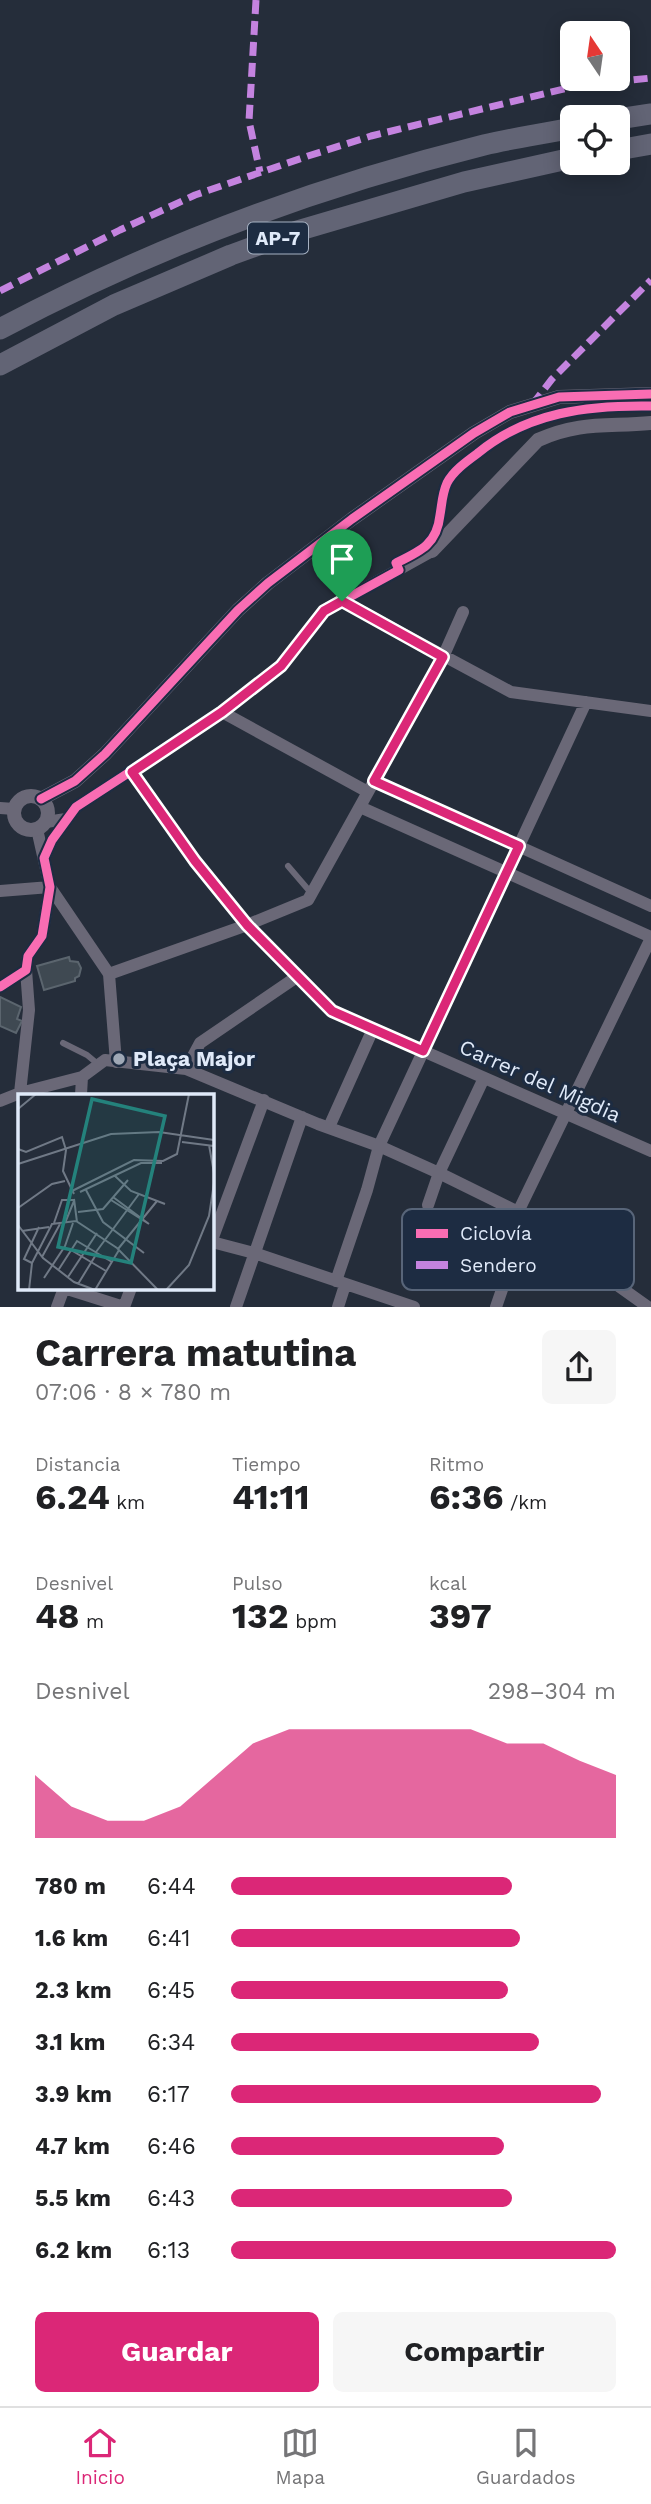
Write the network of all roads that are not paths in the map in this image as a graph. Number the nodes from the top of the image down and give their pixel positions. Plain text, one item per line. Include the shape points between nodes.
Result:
1 (651, 114) edge
2 (630, 117) edge
3 (560, 130) edge
4 (651, 144) edge
5 (630, 147) edge
6 (560, 161) edge
7 (0, 329) edge
8 (0, 365) edge
9 (651, 394) edge
10 (651, 423) edge
11 (432, 551) joint
12 (342, 601) junction
13 (463, 612) dead end
14 (443, 657) junction
15 (586, 702) junction
16 (651, 711) edge
17 (222, 712) junction
18 (132, 772) junction
19 (371, 787) junction
20 (41, 799) junction
21 (360, 807) junction
22 (7, 808) edge
23 (66, 819) junction
24 (41, 825) junction
25 (519, 846) junction
26 (44, 858) junction
27 (288, 866) dead end
28 (507, 873) junction
29 (50, 887) junction
30 (0, 891) edge
31 (312, 894) junction
32 (651, 906) edge
33 (247, 925) junction
34 (651, 938) edge
35 (109, 974) junction
36 (298, 976) junction
37 (373, 1029) junction
38 (63, 1042) dead end
39 (423, 1051) junction
40 (117, 1062) junction
41 (99, 1065) junction
42 (186, 1069) junction
43 (82, 1077) junction
44 (484, 1078) junction
45 (20, 1093) junction
46 (81, 1094) edge
47 (264, 1100) junction
48 (0, 1101) edge
49 (566, 1114) junction
50 (302, 1117) junction
51 (329, 1128) junction
52 (379, 1146) junction
53 (651, 1151) edge
54 (439, 1173) junction
55 (428, 1205) dead end
56 (508, 1209) edge
57 (525, 1209) edge
58 (214, 1236) edge
59 (214, 1242) edge
60 (254, 1253) junction
61 (341, 1283) junction
62 (63, 1290) edge
63 (70, 1290) edge
64 (130, 1290) edge
65 (501, 1290) edge
66 (624, 1290) edge
67 (57, 1307) edge
68 (124, 1307) edge
69 (236, 1307) edge
70 (338, 1307) edge
71 (414, 1307) edge
72 (496, 1307) edge
73 (648, 1307) edge

1 - 2 highway
3 - 7 highway, AP-7 via 475,147 284,203 157,252
4 - 5 highway
6 - 8 highway, AP-7 via 464,181 231,255 114,305
9 - 20 street via 559,397 510,412 474,433 268,583 105,754 75,781
10 - 11 street via 590,424 538,440
11 - 12 street
12 - 14 street
12 - 17 street via 324,611 281,666
13 - 14 street
14 - 15 street via 511,692
14 - 19 street
15 - 16 street
15 - 25 street
17 - 18 street
17 - 19 street
18 - 23 street via 83,802
18 - 33 street, Carrer del Migdia
19 - 21 street
19 - 25 street
20 - 22 street via 30,795
20 - 24 street via 49,812
21 - 28 street
21 - 31 street
22 - 24 street via 22,827
23 - 24 street
23 - 26 street
24 - 26 street
25 - 28 street
25 - 32 street
26 - 29 street
27 - 31 lane
28 - 34 street
28 - 39 street
29 - 30 street
29 - 35 street
29 - 45 street via 42,936 28,956 29,1010
31 - 33 street via 308,900
33 - 35 street
33 - 36 street, Carrer del Migdia
34 - 49 street
35 - 40 street
36 - 37 street, Carrer del Migdia via 332,1011
36 - 42 street via 200,1043
37 - 39 street, Carrer del Migdia
37 - 51 street
38 - 41 lane
39 - 44 street, Carrer del Migdia
39 - 52 street
40 - 41 street via 105,1060
40 - 42 street
41 - 43 street
42 - 47 street
43 - 45 street
43 - 46 street
44 - 49 street, Carrer del Migdia
44 - 54 street
45 - 48 street
47 - 50 street
47 - 58 street
49 - 53 street, Carrer del Migdia
49 - 57 street
50 - 51 street
50 - 60 street
51 - 52 street
52 - 54 street
52 - 61 street
54 - 55 street
54 - 56 street
59 - 60 street
60 - 61 street
60 - 69 street
61 - 70 street
61 - 71 street
62 - 67 street
63 - 68 street
64 - 68 street
65 - 72 street
66 - 73 street

